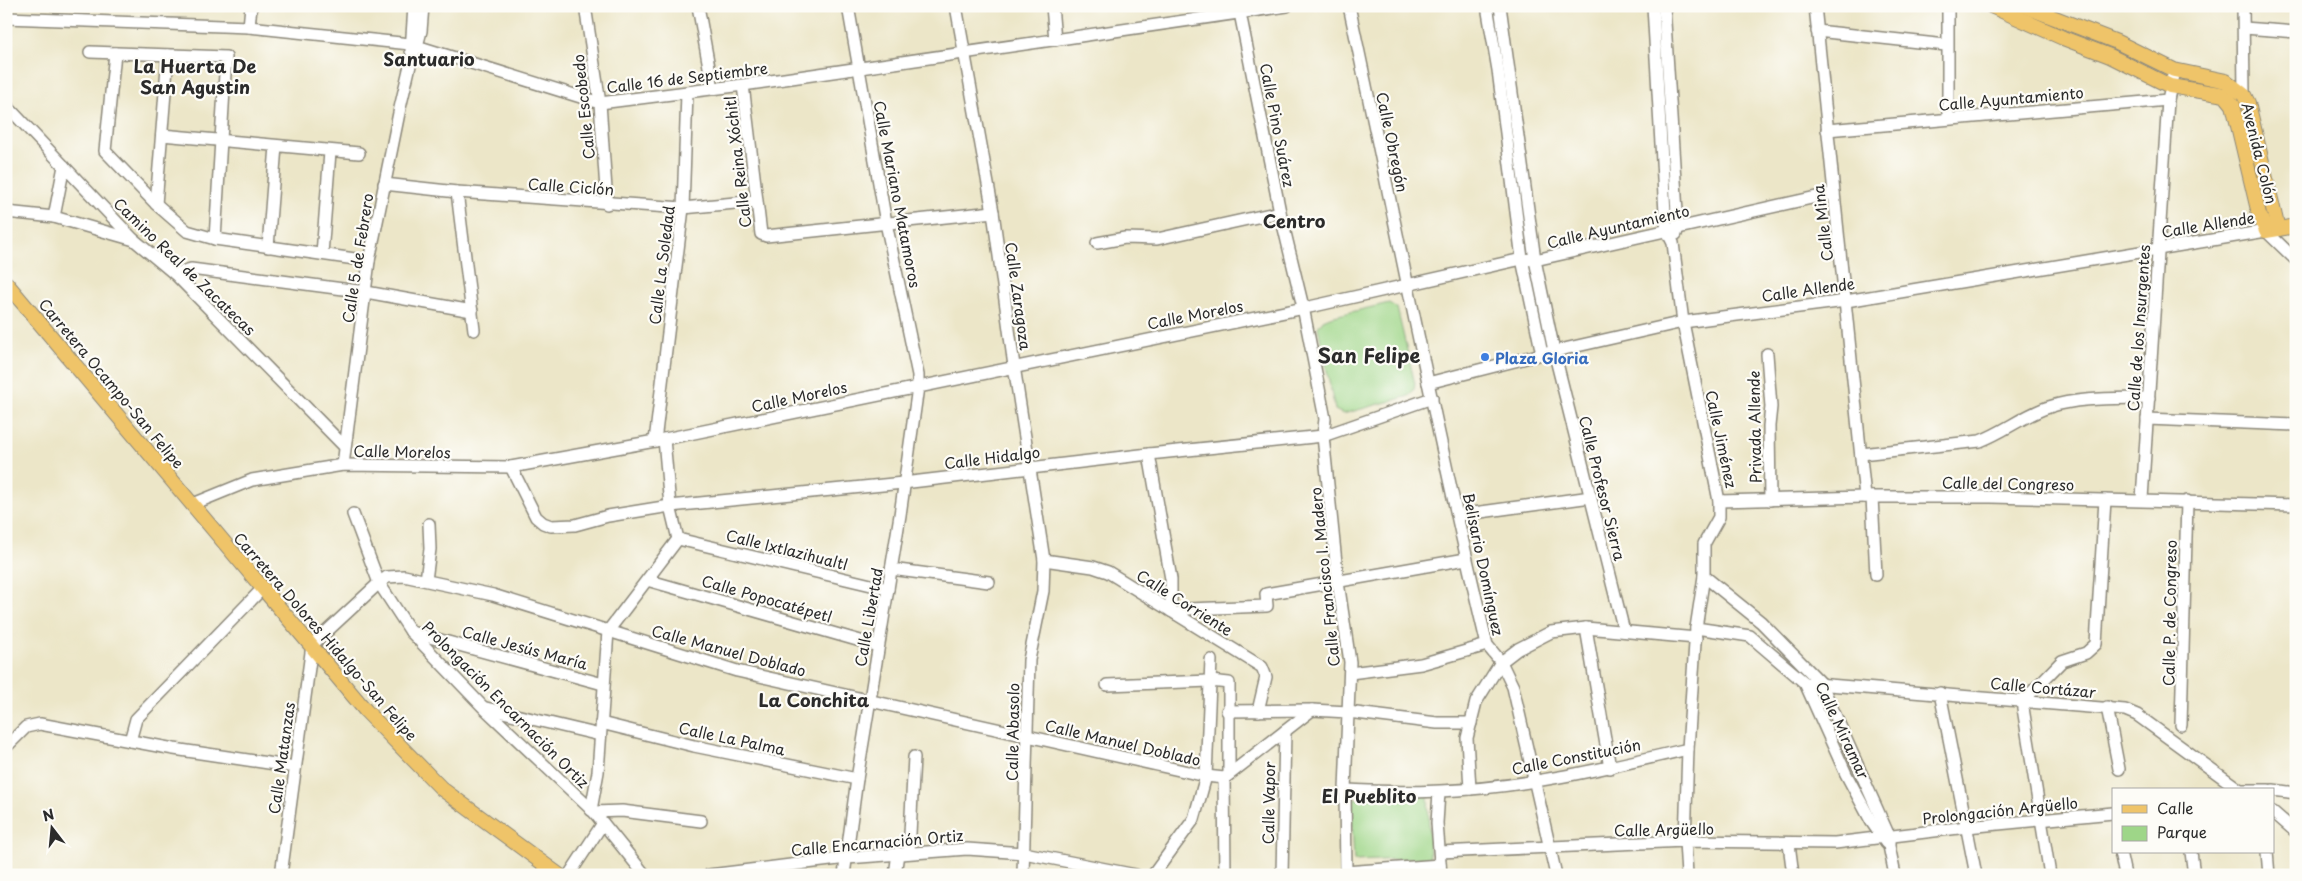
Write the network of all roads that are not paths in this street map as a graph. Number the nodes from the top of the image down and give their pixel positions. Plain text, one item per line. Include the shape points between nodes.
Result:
1 (251, 6) edge
2 (414, 6) edge
3 (423, 6) edge
4 (585, 6) edge
5 (698, 6) edge
6 (848, 6) edge
7 (956, 6) edge
8 (1052, 6) edge
9 (1287, 6) edge
10 (1349, 6) edge
11 (1487, 6) edge
12 (1500, 6) edge
13 (1653, 6) edge
14 (1664, 6) edge
15 (1815, 6) edge
16 (1948, 6) edge
17 (1992, 6) edge
18 (2244, 6) edge
19 (2028, 7) edge
20 (1240, 10) edge
21 (6, 18) edge
22 (249, 27) junction
23 (2244, 28) junction
24 (1817, 31) junction
25 (2296, 32) edge
26 (1055, 40) junction
27 (2117, 42) junction
28 (414, 45) junction
29 (1946, 45) junction
30 (90, 52) dead end
31 (115, 53) junction
32 (963, 53) junction
33 (168, 55) junction
34 (2110, 56) junction
35 (859, 68) junction
36 (1503, 69) junction
37 (2174, 70) junction
38 (743, 85) junction
39 (2170, 86) junction
40 (1663, 88) junction
41 (712, 89) junction
42 (687, 93) junction
43 (2244, 95) junction
44 (2168, 100) junction
45 (600, 103) junction
46 (6, 105) edge
47 (1948, 118) junction
48 (1827, 130) junction
49 (162, 135) junction
50 (221, 142) junction
51 (276, 146) junction
52 (330, 152) junction
53 (359, 153) dead end
54 (2262, 160) junction
55 (1515, 162) junction
56 (2247, 163) junction
57 (64, 166) junction
58 (384, 184) junction
59 (457, 192) junction
60 (1834, 193) junction
61 (756, 201) junction
62 (156, 204) junction
63 (607, 204) junction
64 (683, 208) junction
65 (6, 212) edge
66 (993, 212) junction
67 (1280, 212) junction
68 (54, 217) junction
69 (886, 223) junction
70 (2296, 226) edge
71 (1673, 229) junction
72 (2272, 230) junction
73 (133, 239) junction
74 (215, 239) junction
75 (1097, 243) dead end
76 (268, 247) junction
77 (2158, 248) junction
78 (322, 254) junction
79 (1522, 259) junction
80 (1535, 260) junction
81 (2296, 260) edge
82 (369, 261) junction
83 (175, 274) junction
84 (6, 282) edge
85 (1409, 284) junction
86 (366, 292) junction
87 (1846, 301) junction
88 (1303, 307) junction
89 (472, 310) junction
90 (1683, 322) junction
91 (474, 330) dead end
92 (1554, 352) junction
93 (1542, 354) junction
94 (1767, 354) dead end
95 (1014, 366) junction
96 (1428, 383) junction
97 (918, 387) junction
98 (1432, 398) junction
99 (2148, 398) junction
100 (2147, 419) junction
101 (2296, 425) edge
102 (1323, 436) junction
103 (659, 440) junction
104 (344, 446) junction
105 (1149, 454) junction
106 (1861, 454) junction
107 (343, 465) junction
108 (511, 467) junction
109 (1030, 468) junction
110 (903, 483) junction
111 (1591, 497) junction
112 (1868, 497) junction
113 (1770, 500) junction
114 (2105, 500) junction
115 (2142, 500) junction
116 (1719, 501) junction
117 (2187, 502) junction
118 (193, 504) junction
119 (2296, 505) edge
120 (670, 509) junction
121 (353, 514) dead end
122 (1459, 516) junction
123 (429, 524) dead end
124 (678, 537) junction
125 (1466, 559) junction
126 (1044, 563) junction
127 (891, 569) junction
128 (1876, 575) dead end
129 (1704, 576) junction
130 (426, 580) junction
131 (647, 580) junction
132 (989, 582) dead end
133 (1338, 582) junction
134 (379, 583) junction
135 (263, 588) junction
136 (888, 589) junction
137 (1043, 590) joint
138 (1174, 613) junction
139 (1586, 628) junction
140 (608, 631) junction
141 (1624, 631) junction
142 (411, 632) junction
143 (1696, 633) junction
144 (312, 645) junction
145 (1487, 645) junction
146 (878, 646) junction
147 (1211, 660) dead end
148 (1501, 662) junction
149 (1350, 673) junction
150 (1210, 682) junction
151 (1805, 683) junction
152 (1821, 683) junction
153 (603, 684) junction
154 (1107, 685) dead end
155 (1940, 693) junction
156 (869, 702) junction
157 (2022, 702) junction
158 (484, 708) junction
159 (2107, 708) junction
160 (1312, 710) junction
161 (1228, 711) junction
162 (1258, 711) junction
163 (1348, 712) junction
164 (1471, 723) junction
165 (2181, 725) dead end
166 (601, 729) junction
167 (1285, 731) junction
168 (1027, 736) junction
169 (130, 741) junction
170 (6, 747) edge
171 (1688, 749) junction
172 (914, 757) dead end
173 (295, 767) junction
174 (1610, 768) junction
175 (2119, 769) dead end
176 (1206, 776) junction
177 (1227, 776) junction
178 (857, 779) junction
179 (1534, 781) junction
180 (2236, 788) edge
181 (1470, 789) junction
182 (1345, 790) junction
183 (2274, 790) edge
184 (1439, 792) junction
185 (2296, 793) edge
186 (593, 811) junction
187 (2274, 813) edge
188 (2112, 815) edge
189 (701, 821) dead end
190 (2041, 821) junction
191 (603, 823) junction
192 (1967, 827) junction
193 (2296, 832) edge
194 (1886, 840) junction
195 (1685, 841) junction
196 (1789, 844) junction
197 (1550, 848) junction
198 (1440, 852) junction
199 (904, 853) junction
200 (1024, 853) junction
201 (2120, 854) edge
202 (2191, 854) edge
203 (2267, 854) edge
204 (846, 858) junction
205 (1441, 870) edge
206 (1346, 873) edge
207 (281, 875) edge
208 (559, 875) edge
209 (569, 875) edge
210 (645, 875) edge
211 (709, 875) edge
212 (844, 875) edge
213 (895, 875) edge
214 (1023, 875) edge
215 (1136, 875) edge
216 (1153, 875) edge
217 (1225, 875) edge
218 (1282, 875) edge
219 (1556, 875) edge
220 (1687, 875) edge
221 (1793, 875) edge
222 (1895, 875) edge
223 (1976, 875) edge
224 (2050, 875) edge
225 (2125, 875) edge
226 (2194, 875) edge
227 (2269, 875) edge

1 - 22 street
2 - 28 street, Calle 5 de Febrero
3 - 28 street, Calle 5 de Febrero
4 - 45 street, Calle Escobedo
5 - 41 street, Calle Reina Xóchitl
6 - 35 street, Calle Mariano Matamoros
7 - 32 street, Calle Zaragoza
8 - 26 street
9 - 20 street, Calle 16 de Septiembre
10 - 85 street, Calle Obregón
11 - 36 street
12 - 36 street
13 - 40 street, Calle Jiménez
14 - 40 street, Calle Jiménez
15 - 24 street, Calle Mina
16 - 29 street
17 - 34 main road, Avenida Colón
18 - 23 street
19 - 27 main road, Avenida Colón
20 - 26 street, Calle 16 de Septiembre
20 - 67 street, Calle Pino Suárez
21 - 22 street, Calle 16 de Septiembre
22 - 28 street, Calle 16 de Septiembre
23 - 25 street
23 - 43 street
24 - 29 street
24 - 48 street, Calle Mina
26 - 32 street, Calle 16 de Septiembre
27 - 34 main road
27 - 37 main road, Avenida Colón
28 - 45 street, Calle 16 de Septiembre
28 - 58 street, Calle 5 de Febrero
29 - 47 street
30 - 31 street
31 - 33 street
31 - 62 street via 105,151
32 - 35 street, Calle 16 de Septiembre
32 - 66 street, Calle Zaragoza
33 - 49 street
33 - 50 street via 226,57
34 - 39 main road, Avenida Colón
35 - 38 street, Calle 16 de Septiembre
35 - 69 street, Calle Mariano Matamoros
36 - 55 street
37 - 39 street, Calle de los Insurgentes
37 - 43 main road, Avenida Colón via 2226,81
38 - 41 street, Calle 16 de Septiembre
38 - 61 street, Calle Reina Xóchitl
39 - 44 street, Calle de los Insurgentes
39 - 56 main road, Avenida Colón via 2221,93 2229,98
40 - 71 street, Calle Jiménez
41 - 42 street, Calle 16 de Septiembre
42 - 45 street, Calle 16 de Septiembre
42 - 64 street, Calle La Soledad
43 - 54 main road, Avenida Colón
44 - 47 street, Calle Ayuntamiento
44 - 77 street, Calle de los Insurgentes
45 - 63 street, Calle Escobedo
46 - 57 street, Camino Real de Zacatecas
47 - 48 street, Calle Ayuntamiento
48 - 60 street, Calle Mina
49 - 50 street
49 - 62 street
50 - 51 street
50 - 74 street
51 - 52 street
51 - 76 street
52 - 53 street
52 - 78 street
54 - 56 main road
54 - 72 main road, Avenida Colón
55 - 79 street
55 - 80 street, Calle Profesor Sierra
56 - 72 main road, Avenida Colón via 2259,214
57 - 68 street
57 - 73 street, Camino Real de Zacatecas
58 - 59 street, Calle Ciclón
58 - 82 street, Calle 5 de Febrero
59 - 63 street, Calle Ciclón
59 - 89 street
60 - 71 street, Calle Ayuntamiento
60 - 87 street, Calle Mina
61 - 64 street, Calle Ciclón
61 - 69 street, Calle Reina Xóchitl via 761,234 766,236
62 - 74 street via 187,231
63 - 64 street, Calle Ciclón
64 - 103 street, Calle La Soledad
65 - 68 street
66 - 69 street
66 - 95 street, Calle Zaragoza
67 - 75 street via 1157,239 1125,238
67 - 88 street, Calle Pino Suárez
68 - 73 street
69 - 97 street, Calle Mariano Matamoros
70 - 72 main road, Calle Allende
71 - 80 street, Calle Ayuntamiento
71 - 90 street, Calle Jiménez
72 - 77 street, Calle Allende
72 - 81 street via 2280,246
73 - 83 street, Camino Real de Zacatecas
74 - 76 street
76 - 78 street
77 - 87 street, Calle Allende
77 - 99 street, Calle de los Insurgentes
78 - 82 street
79 - 80 street, Calle Ayuntamiento
79 - 85 street, Calle Ayuntamiento
79 - 93 street
80 - 92 street, Calle Profesor Sierra
82 - 86 street, Calle 5 de Febrero
83 - 86 street via 191,269
83 - 104 street, Camino Real de Zacatecas
84 - 118 main road, Carretera Ocampo-San Felipe
85 - 88 street, Calle Morelos
85 - 96 street
86 - 89 street
86 - 104 street, Calle 5 de Febrero
87 - 90 street, Calle Allende
87 - 106 street, Calle Mina
88 - 95 street, Calle Morelos
88 - 102 street, Calle Francisco I. Madero via 1322,402
89 - 91 street
90 - 92 street, Calle Allende
90 - 116 street, Calle Jiménez
92 - 93 street, Calle Allende
92 - 111 street, Calle Profesor Sierra
93 - 96 street, Calle Allende
94 - 113 street, Privada Allende via 1771,407
95 - 97 street, Calle Morelos
95 - 109 street, Calle Zaragoza
96 - 98 street, Belisario Domínguez
97 - 103 street, Calle Morelos
97 - 110 street, Calle Mariano Matamoros
98 - 102 street, Calle Hidalgo
98 - 122 street, Belisario Domínguez
99 - 100 street, Calle de los Insurgentes
99 - 106 street via 2070,401 2025,416 1980,441
100 - 101 street
100 - 115 street, Calle de los Insurgentes
102 - 105 street, Calle Hidalgo
102 - 133 street, Calle Francisco I. Madero
103 - 108 street, Calle Morelos
103 - 120 street, Calle La Soledad
104 - 107 street, Calle 5 de Febrero
105 - 109 street, Calle Hidalgo
105 - 138 street
106 - 112 street, Calle Mina
107 - 108 street, Calle Morelos
107 - 118 street, Calle Morelos via 252,480
108 - 120 street, Calle Hidalgo via 536,517 543,524 585,523 608,516
109 - 110 street, Calle Hidalgo
109 - 126 street, Calle Zaragoza
110 - 120 street, Calle Hidalgo
110 - 127 street, Calle Libertad
111 - 122 street
111 - 141 street, Calle Profesor Sierra
112 - 113 street, Calle del Congreso
112 - 114 street, Calle del Congreso
112 - 128 street, Calle Mina
113 - 116 street, Calle del Congreso
114 - 115 street, Calle del Congreso
114 - 157 street via 2096,644 2086,653 2062,660
115 - 117 street, Calle del Congreso
116 - 129 street, Calle Jiménez via 1719,517 1704,544
117 - 119 street, Calle del Congreso
117 - 165 street, Calle P. de Congreso
118 - 135 main road, Carretera Dolores Hidalgo-San Felipe
120 - 124 street, Calle La Soledad
121 - 134 street, Prolongación Encarnación Ortiz
122 - 125 street, Belisario Domínguez
123 - 130 street
124 - 131 street
124 - 136 street, Calle Ixtlazihualtl
125 - 133 street
125 - 145 street, Belisario Domínguez
126 - 137 street, Calle Zaragoza
126 - 138 street, Calle Corriente via 1093,566
127 - 132 street
127 - 136 street, Calle Libertad
129 - 143 street, Calle Jiménez
129 - 152 street via 1761,622
130 - 134 street, Calle Manuel Doblado via 387,577
130 - 140 street, Calle Manuel Doblado via 493,595
131 - 140 street
131 - 146 street, Calle Popocatépetl
133 - 138 street via 1266,594 1267,606 1188,609
133 - 149 street, Calle Francisco I. Madero
134 - 142 street, Prolongación Encarnación Ortiz
134 - 144 street, Calle Manuel Doblado
135 - 144 main road, Carretera Dolores Hidalgo-San Felipe
135 - 169 street via 136,719
136 - 146 street, Calle Libertad
137 - 168 street, Calle Abasolo via 1029,660
138 - 162 street, Calle Corriente via 1262,667 1266,677
139 - 141 street, Calle Miramar
139 - 148 street, Calle Miramar via 1551,632
139 - 174 street
140 - 153 street
140 - 156 street, Calle Manuel Doblado via 737,671
141 - 143 street, Calle Miramar
142 - 153 street, Calle Jesús María
142 - 158 street, Prolongación Encarnación Ortiz
143 - 151 street, Calle Miramar via 1750,636
143 - 171 street, Calle Jiménez
144 - 173 street, Calle Matanzas
144 - 208 main road, Carretera Dolores Hidalgo-San Felipe via 366,711 442,789
145 - 148 street
145 - 149 street, Belisario Domínguez via 1421,664
146 - 156 street, Calle Libertad
147 - 150 street
148 - 164 street via 1476,702
148 - 179 street via 1514,687
149 - 163 street, Calle Francisco I. Madero
150 - 154 street
150 - 161 street via 1229,683
150 - 176 street
151 - 152 street, Calle Cortázar
151 - 194 street, Calle Miramar via 1846,774
152 - 155 street, Calle Cortázar
152 - 194 street, Calle Miramar
153 - 166 street
155 - 157 street, Calle Cortázar
155 - 192 street
156 - 168 street, Calle Manuel Doblado
156 - 178 street, Calle Libertad
157 - 159 street, Calle Cortázar
157 - 190 street
158 - 166 street, Calle La Palma
158 - 186 street, Prolongación Encarnación Ortiz
159 - 175 street
159 - 180 street, Calle Cortázar via 2137,715
160 - 162 street
160 - 163 street
160 - 167 street
161 - 162 street
161 - 177 street
163 - 164 street
163 - 182 street, Calle Francisco I. Madero
164 - 181 street via 1468,738
166 - 178 street, Calle La Palma
166 - 186 street
167 - 177 street
167 - 218 street, Calle Vapor
168 - 176 street, Calle Manuel Doblado
168 - 200 street, Calle Abasolo
169 - 170 street via 40,724 26,727
169 - 173 street
171 - 174 street, Calle Constitución
171 - 195 street, Calle Jiménez
172 - 199 street
173 - 207 street, Calle Matanzas
174 - 179 street, Calle Constitución
176 - 177 street, Calle Manuel Doblado
176 - 216 street via 1194,819
177 - 217 street
178 - 204 street, Calle Libertad
179 - 181 street, Calle Constitución
179 - 197 street
181 - 184 street, Calle Constitución
182 - 184 street, Calle Constitución
182 - 206 street, Calle Francisco I. Madero
183 - 185 street
184 - 198 street
186 - 189 street via 622,811
186 - 191 street, Prolongación Encarnación Ortiz
187 - 193 street
188 - 190 street, Prolongación Argüello
190 - 192 street, Prolongación Argüello
190 - 224 street
191 - 209 street
191 - 210 street, Prolongación Encarnación Ortiz
192 - 194 street, Prolongación Argüello
192 - 223 street
194 - 196 street, Calle Argüello
194 - 222 street, Calle Miramar
195 - 196 street, Calle Argüello
195 - 197 street, Calle Argüello
195 - 220 street, Calle Jiménez
196 - 221 street
197 - 198 street, Calle Argüello
197 - 219 street
198 - 205 street
199 - 200 street, Calle Encarnación Ortiz via 967,849
199 - 204 street, Calle Encarnación Ortiz
199 - 213 street
200 - 214 street, Calle Abasolo
200 - 215 street, Calle Encarnación Ortiz
201 - 225 street
202 - 226 street
203 - 227 street
204 - 211 street, Calle Encarnación Ortiz
204 - 212 street, Calle Libertad
205 - 206 street

